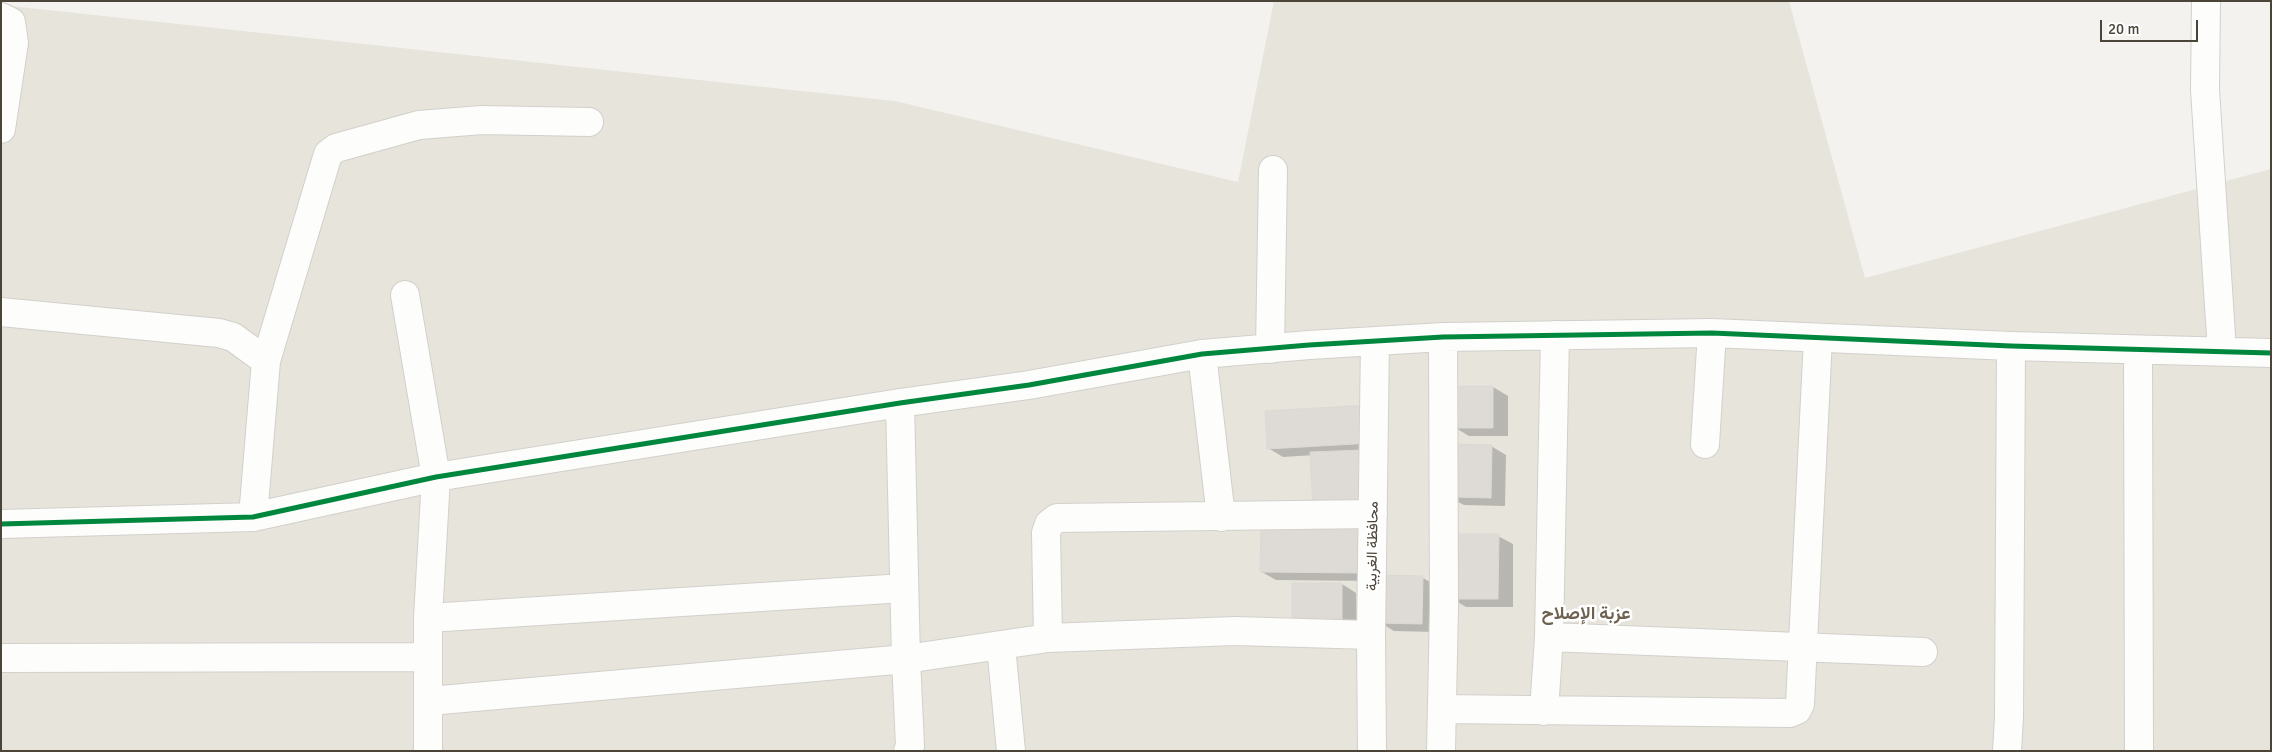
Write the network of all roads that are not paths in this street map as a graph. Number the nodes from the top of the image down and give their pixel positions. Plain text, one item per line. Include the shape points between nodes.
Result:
1 (2206, 1) edge
2 (1, 16) edge
3 (589, 122) dead end
4 (1, 130) edge
5 (1273, 170) dead end
6 (405, 295) dead end
7 (1, 312) edge
8 (1712, 333) junction
9 (1556, 334) junction
10 (1443, 337) junction
11 (1818, 338) junction
12 (1375, 341) junction
13 (2011, 346) junction
14 (1270, 349) junction
15 (2138, 350) junction
16 (2222, 351) junction
17 (2271, 353) edge
18 (1202, 354) junction
19 (266, 361) junction
20 (900, 403) junction
21 (1705, 444) dead end
22 (436, 477) junction
23 (1373, 514) junction
24 (253, 517) junction
25 (1221, 517) junction
26 (1, 524) edge
27 (904, 588) junction
28 (428, 618) junction
29 (1371, 635) junction
30 (1549, 637) junction
31 (1048, 638) junction
32 (1001, 646) junction
33 (1802, 648) junction
34 (1923, 652) dead end
35 (428, 656) junction
36 (1, 658) edge
37 (906, 659) junction
38 (429, 701) junction
39 (1442, 709) junction
40 (1544, 711) junction
41 (428, 751) edge
42 (908, 751) edge
43 (1011, 751) edge
44 (1372, 751) edge
45 (1441, 751) edge
46 (2007, 751) edge
47 (2139, 751) edge

1 - 16 street via 2205,90
2 - 4 street via 11,22 14,43
3 - 19 street via 482,120 419,125 336,148 324,163
5 - 14 street
6 - 22 street
7 - 19 street via 219,333 233,336
8 - 9 street
8 - 11 street
8 - 21 street
9 - 10 street
9 - 30 street
10 - 12 street
10 - 39 street
11 - 13 street
11 - 33 street
12 - 14 street
12 - 23 street, محافظة الغربية
13 - 15 street
13 - 46 street
14 - 18 street
15 - 16 street
15 - 47 street
16 - 17 street
18 - 20 street via 1029,385
18 - 25 street
19 - 24 street
20 - 22 street
20 - 27 street
22 - 24 street
22 - 28 street
23 - 25 street
23 - 29 street, محافظة الغربية
24 - 26 street
25 - 31 street via 1057,518 1049,524 1046,533
27 - 28 street
27 - 37 street
28 - 35 street
29 - 31 street via 1235,631
29 - 44 street, محافظة الغربية
30 - 33 street
30 - 40 street
31 - 32 street
32 - 37 street
32 - 43 street
33 - 34 street
33 - 40 street via 1800,704 1790,713
35 - 36 street
35 - 38 street
37 - 38 street
37 - 42 street
38 - 41 street
39 - 40 street
39 - 45 street

